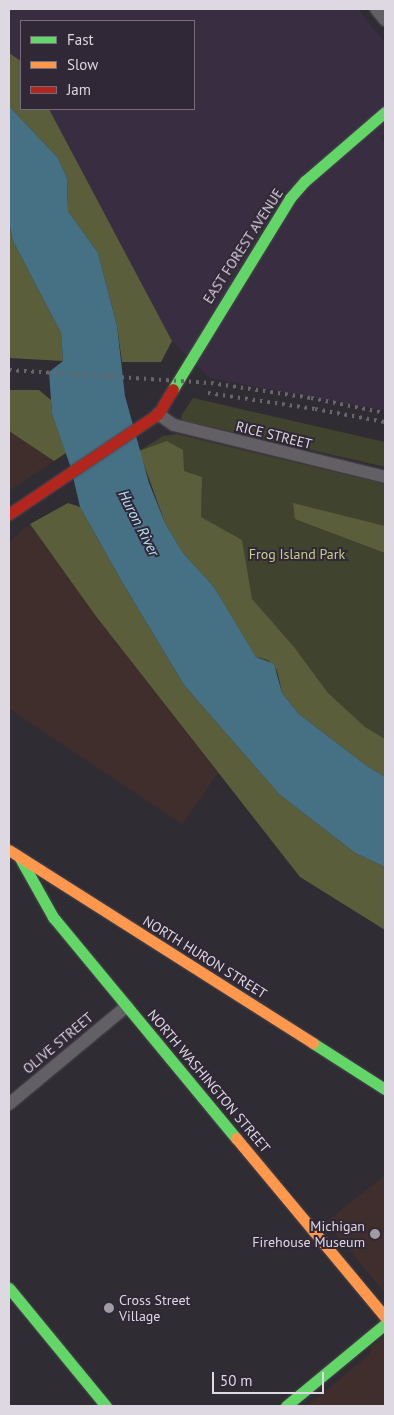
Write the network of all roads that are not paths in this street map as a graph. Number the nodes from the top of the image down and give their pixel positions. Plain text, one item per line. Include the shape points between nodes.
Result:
1 (376, 9) edge
2 (385, 20) edge
3 (385, 112) edge
4 (155, 416) junction
5 (385, 477) edge
6 (9, 514) edge
7 (9, 850) edge
8 (20, 858) junction
9 (127, 1006) junction
10 (385, 1089) edge
11 (9, 1104) edge
12 (9, 1288) edge
13 (385, 1317) edge
14 (385, 1324) edge
15 (106, 1406) edge
16 (286, 1406) edge

1 - 2 street
3 - 4 main road, EAST FOREST AVENUE via 305,181 290,198
4 - 5 street, RICE STREET via 174,424
4 - 6 main road
7 - 8 main road, NORTH HURON STREET
8 - 9 main road, NORTH WASHINGTON STREET via 53,917
8 - 10 main road, NORTH HURON STREET
9 - 11 street, OLIVE STREET
9 - 13 main road, NORTH WASHINGTON STREET
12 - 15 main road
14 - 16 main road

